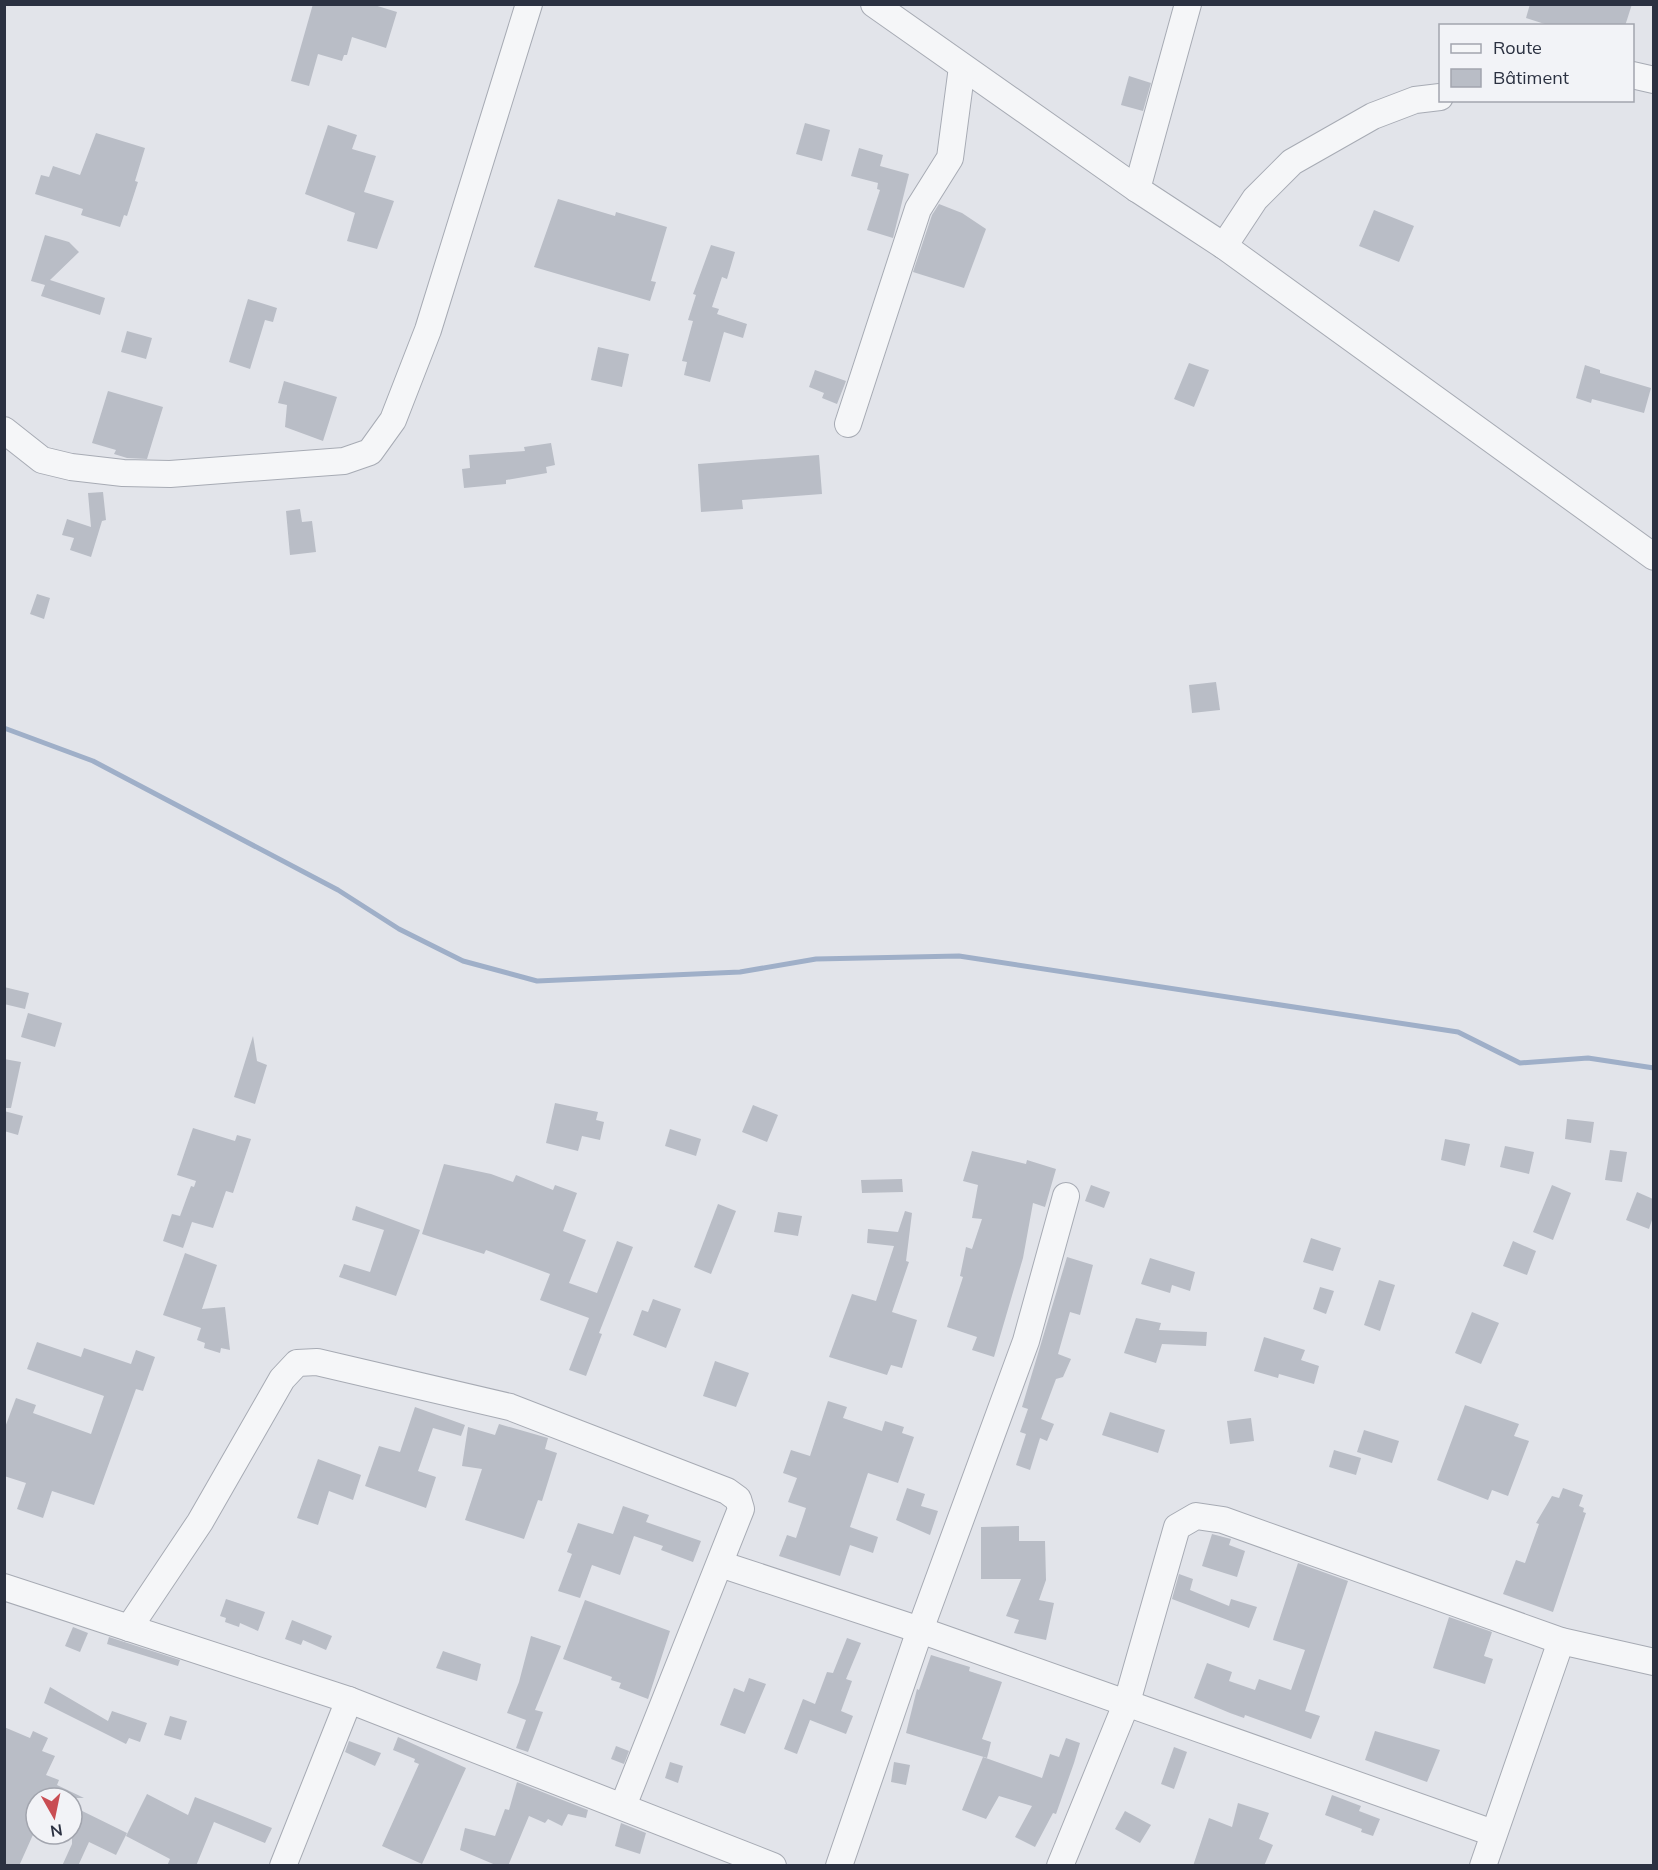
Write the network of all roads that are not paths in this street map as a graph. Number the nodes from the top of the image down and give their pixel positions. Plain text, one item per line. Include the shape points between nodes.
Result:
1 (529, 4) edge
2 (874, 4) edge
3 (1188, 4) edge
4 (962, 67) junction
5 (1634, 75) edge
6 (1653, 80) edge
7 (1439, 97) edge
8 (1137, 189) junction
9 (1224, 246) junction
10 (848, 424) dead end
11 (4, 430) edge
12 (1653, 557) edge
13 (1066, 1196) dead end
14 (720, 1564) junction
15 (4, 1587) edge
16 (129, 1628) junction
17 (920, 1630) junction
18 (1561, 1641) junction
19 (1653, 1662) edge
20 (349, 1700) junction
21 (1127, 1702) junction
22 (623, 1806) junction
23 (1493, 1833) junction
24 (750, 1860) edge
25 (283, 1866) edge
26 (773, 1866) edge
27 (839, 1866) edge
28 (1060, 1866) edge
29 (1483, 1866) edge

1 - 11 street via 428,330 393,420 370,452 345,461 170,474 123,472 42,460
2 - 4 street
3 - 8 street
4 - 8 street
4 - 10 street via 950,158 918,209
5 - 6 street
7 - 9 street via 1415,100 1373,116 1292,162 1255,199
8 - 9 street
9 - 12 street
13 - 17 street via 1026,1341
14 - 16 street via 741,1509 738,1499 727,1491 510,1407 317,1362 297,1364 282,1378 200,1522
14 - 17 street
14 - 22 street
15 - 16 street
16 - 20 street
17 - 21 street
17 - 27 street
18 - 19 street
18 - 21 street via 1223,1520 1196,1516 1177,1527
18 - 23 street
20 - 22 street
20 - 25 street
21 - 23 street
21 - 28 street
22 - 24 street
23 - 29 street
24 - 26 street

